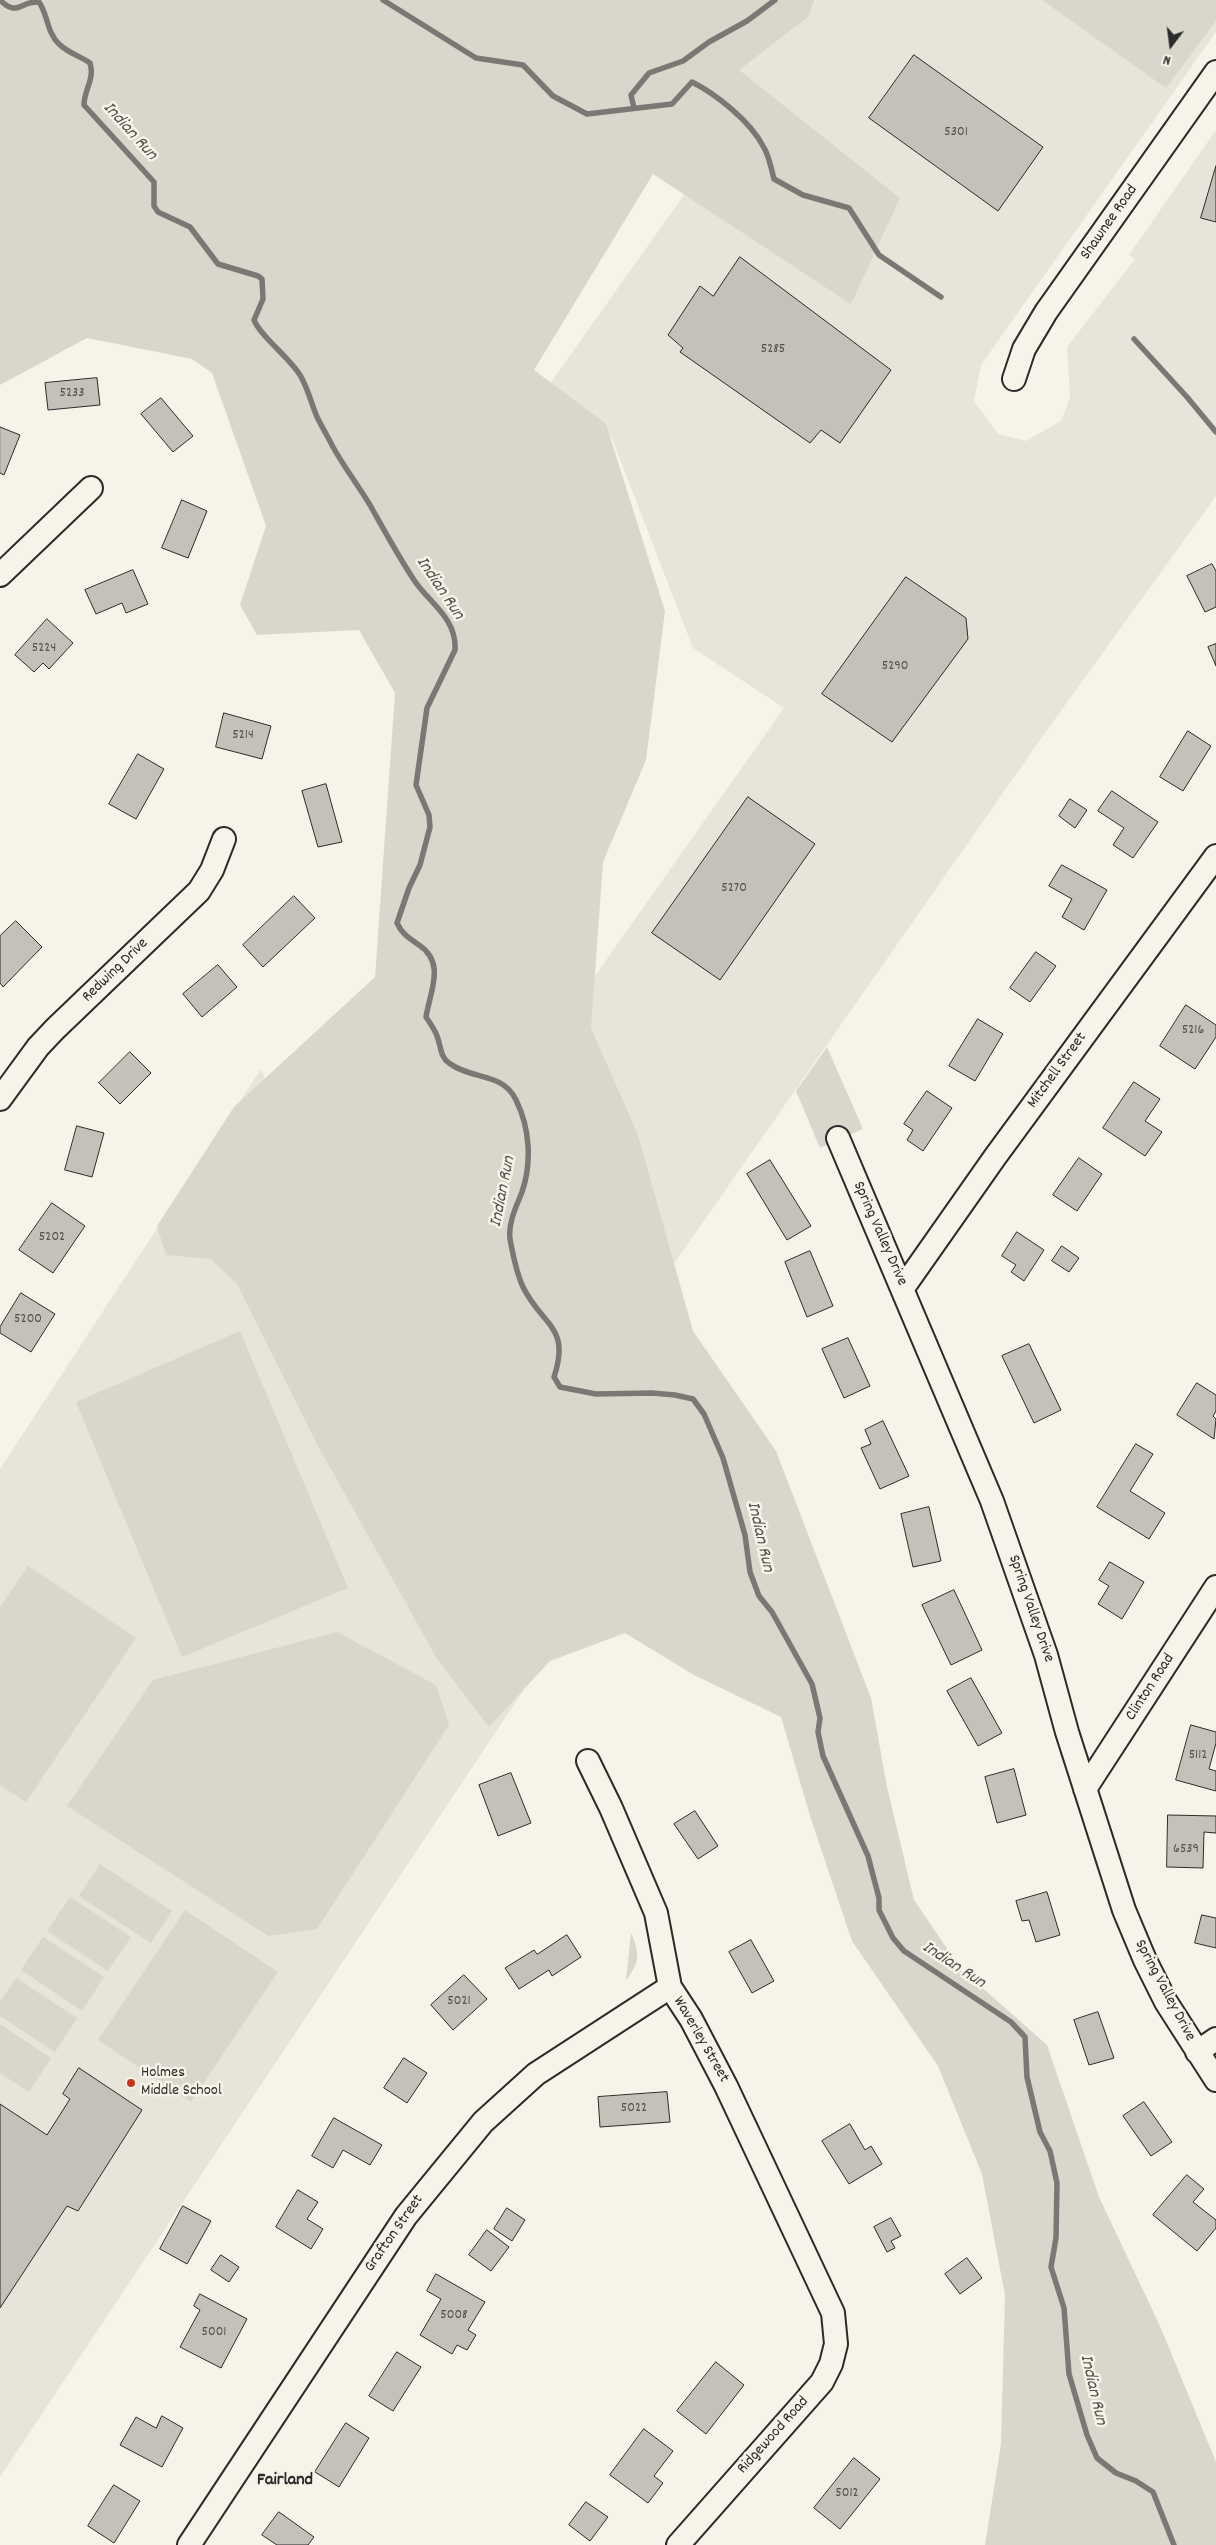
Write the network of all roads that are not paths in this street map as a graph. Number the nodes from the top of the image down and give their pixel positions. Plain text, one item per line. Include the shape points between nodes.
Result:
1 (1216, 72) edge
2 (1014, 379) dead end
3 (91, 488) dead end
4 (0, 575) edge
5 (224, 839) dead end
6 (1216, 856) edge
7 (0, 1099) edge
8 (838, 1138) dead end
9 (903, 1288) junction
10 (1216, 1587) edge
11 (588, 1761) dead end
12 (1085, 1789) junction
13 (670, 1987) junction
14 (1216, 2039) edge
15 (1197, 2052) junction
16 (1216, 2080) edge
17 (833, 2313) joint
18 (189, 2545) edge
19 (678, 2545) edge

1 - 2 street, Shawnee Road via 1046,312 1024,349
3 - 4 street
5 - 7 street, Redwing Drive via 212,870 199,891 55,1028
6 - 9 street, Mitchell Street
8 - 9 street, Spring Valley Drive
9 - 12 street, Spring Valley Drive via 992,1501 1024,1589
10 - 12 street, Clinton Road
11 - 13 street, Waverley Street via 612,1808 656,1913
12 - 15 street, Spring Valley Drive via 1124,1910 1145,1960
13 - 17 street, Waverley Street via 691,2019 726,2086
13 - 18 street, Grafton Street via 536,2074 465,2143 406,2216
14 - 15 street
15 - 16 street, Spring Valley Drive
17 - 19 street, Ridgewood Road via 836,2344 822,2382

